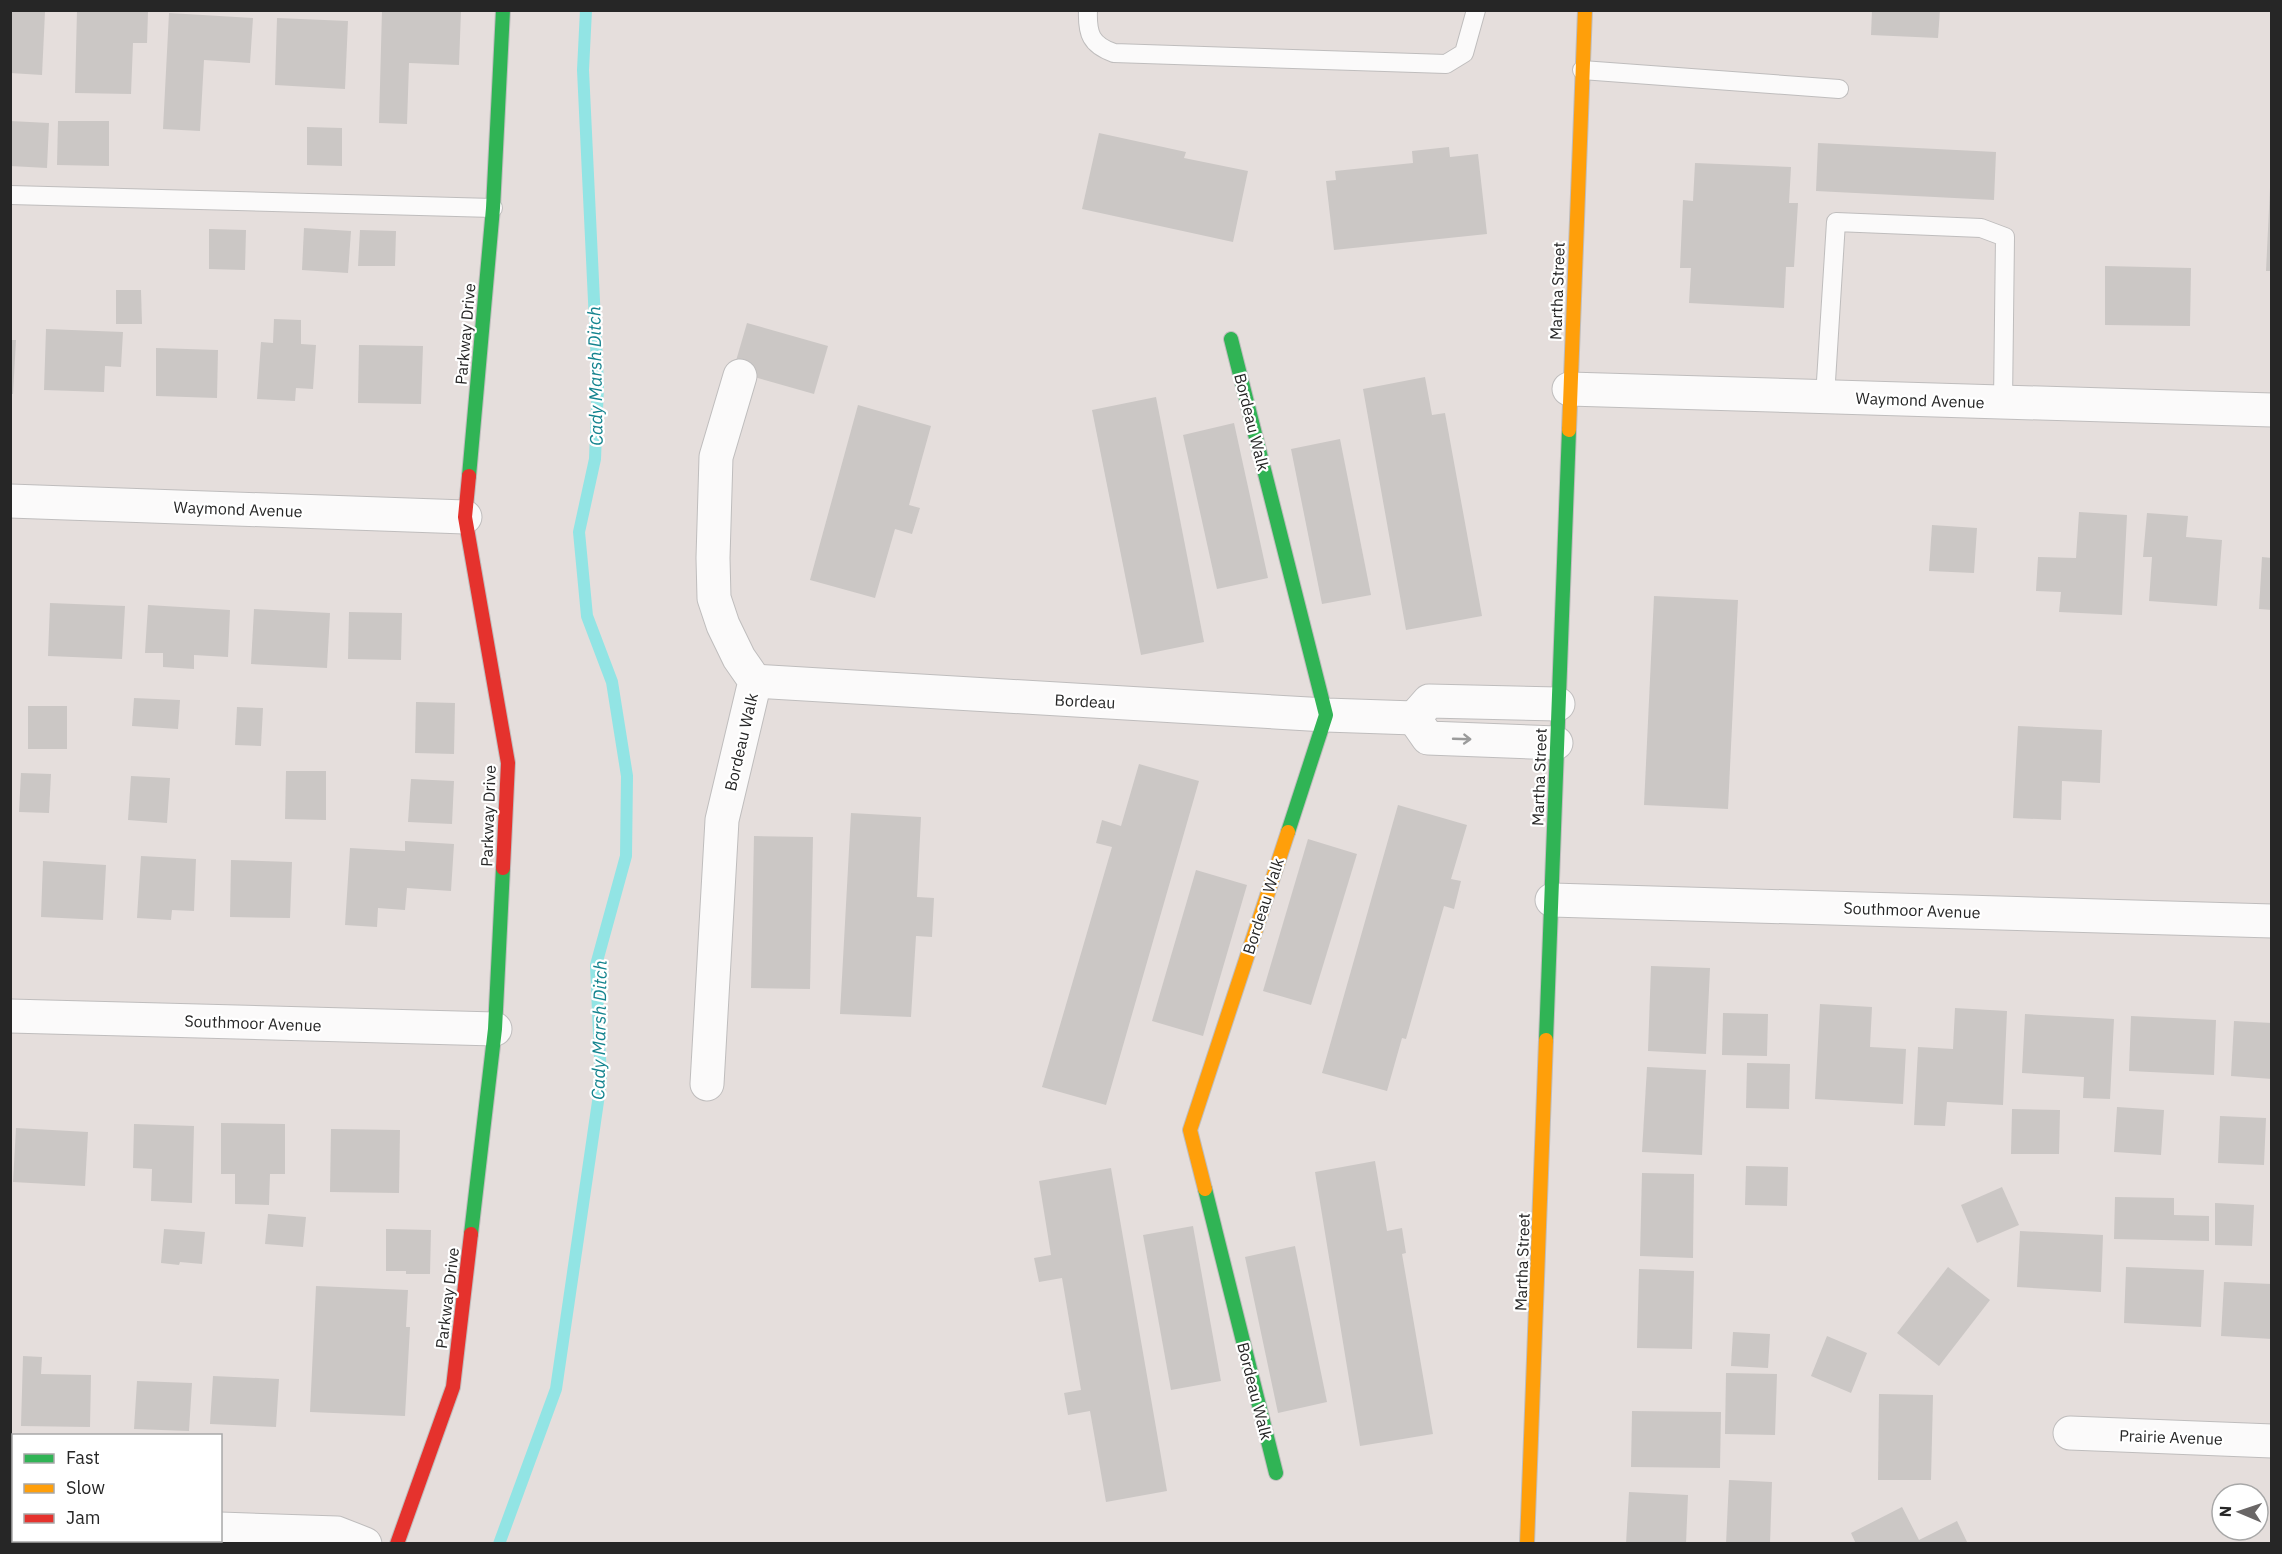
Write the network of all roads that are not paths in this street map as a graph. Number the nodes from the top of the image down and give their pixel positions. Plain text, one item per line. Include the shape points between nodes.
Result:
1 (503, 10) edge
2 (1088, 10) edge
3 (1476, 10) edge
4 (1585, 10) edge
5 (1582, 70) junction
6 (1839, 89) dead end
7 (10, 195) edge
8 (493, 208) junction
9 (1231, 339) dead end
10 (740, 376) dead end
11 (1569, 389) junction
12 (1825, 397) junction
13 (2003, 402) junction
14 (2271, 410) edge
15 (10, 501) edge
16 (465, 517) junction
17 (755, 681) junction
18 (1558, 704) junction
19 (1326, 715) junction
20 (1414, 718) junction
21 (1557, 742) junction
22 (1552, 900) junction
23 (2271, 921) edge
24 (10, 1016) edge
25 (495, 1029) junction
26 (707, 1084) dead end
27 (2070, 1433) dead end
28 (2271, 1441) edge
29 (1275, 1473) dead end
30 (222, 1530) edge
31 (365, 1544) edge
32 (397, 1544) edge
33 (1527, 1544) edge

1 - 8 street, Parkway Drive
2 - 3 lane via 1087,28 1100,48 1114,53 1446,64 1464,52
4 - 5 street, Martha Street
5 - 6 lane
5 - 11 street, Martha Street
7 - 8 lane
8 - 16 street, Parkway Drive
9 - 19 street, Bordeau Walk
10 - 17 street, Bordeau Walk via 716,457 714,598 727,633
11 - 12 street, Waymond Avenue
11 - 18 street, Martha Street
12 - 13 street, Waymond Avenue
12 - 13 lane via 1836,222 1982,228 2005,237
13 - 14 street, Waymond Avenue
15 - 16 street, Waymond Avenue
16 - 25 street, Parkway Drive via 508,763
17 - 19 street, Bordeau
17 - 26 street, Bordeau Walk via 722,820
18 - 20 street via 1429,701
18 - 21 street, Martha Street
19 - 20 street, Bordeau
19 - 29 street, Bordeau Walk via 1190,1130
20 -> 21 street via 1428,738
21 - 22 street, Martha Street
22 - 23 street, Southmoor Avenue
22 - 33 street, Martha Street
24 - 25 street, Southmoor Avenue
25 - 32 street, Parkway Drive via 453,1388
27 - 28 street, Prairie Avenue
30 - 31 street via 337,1533

